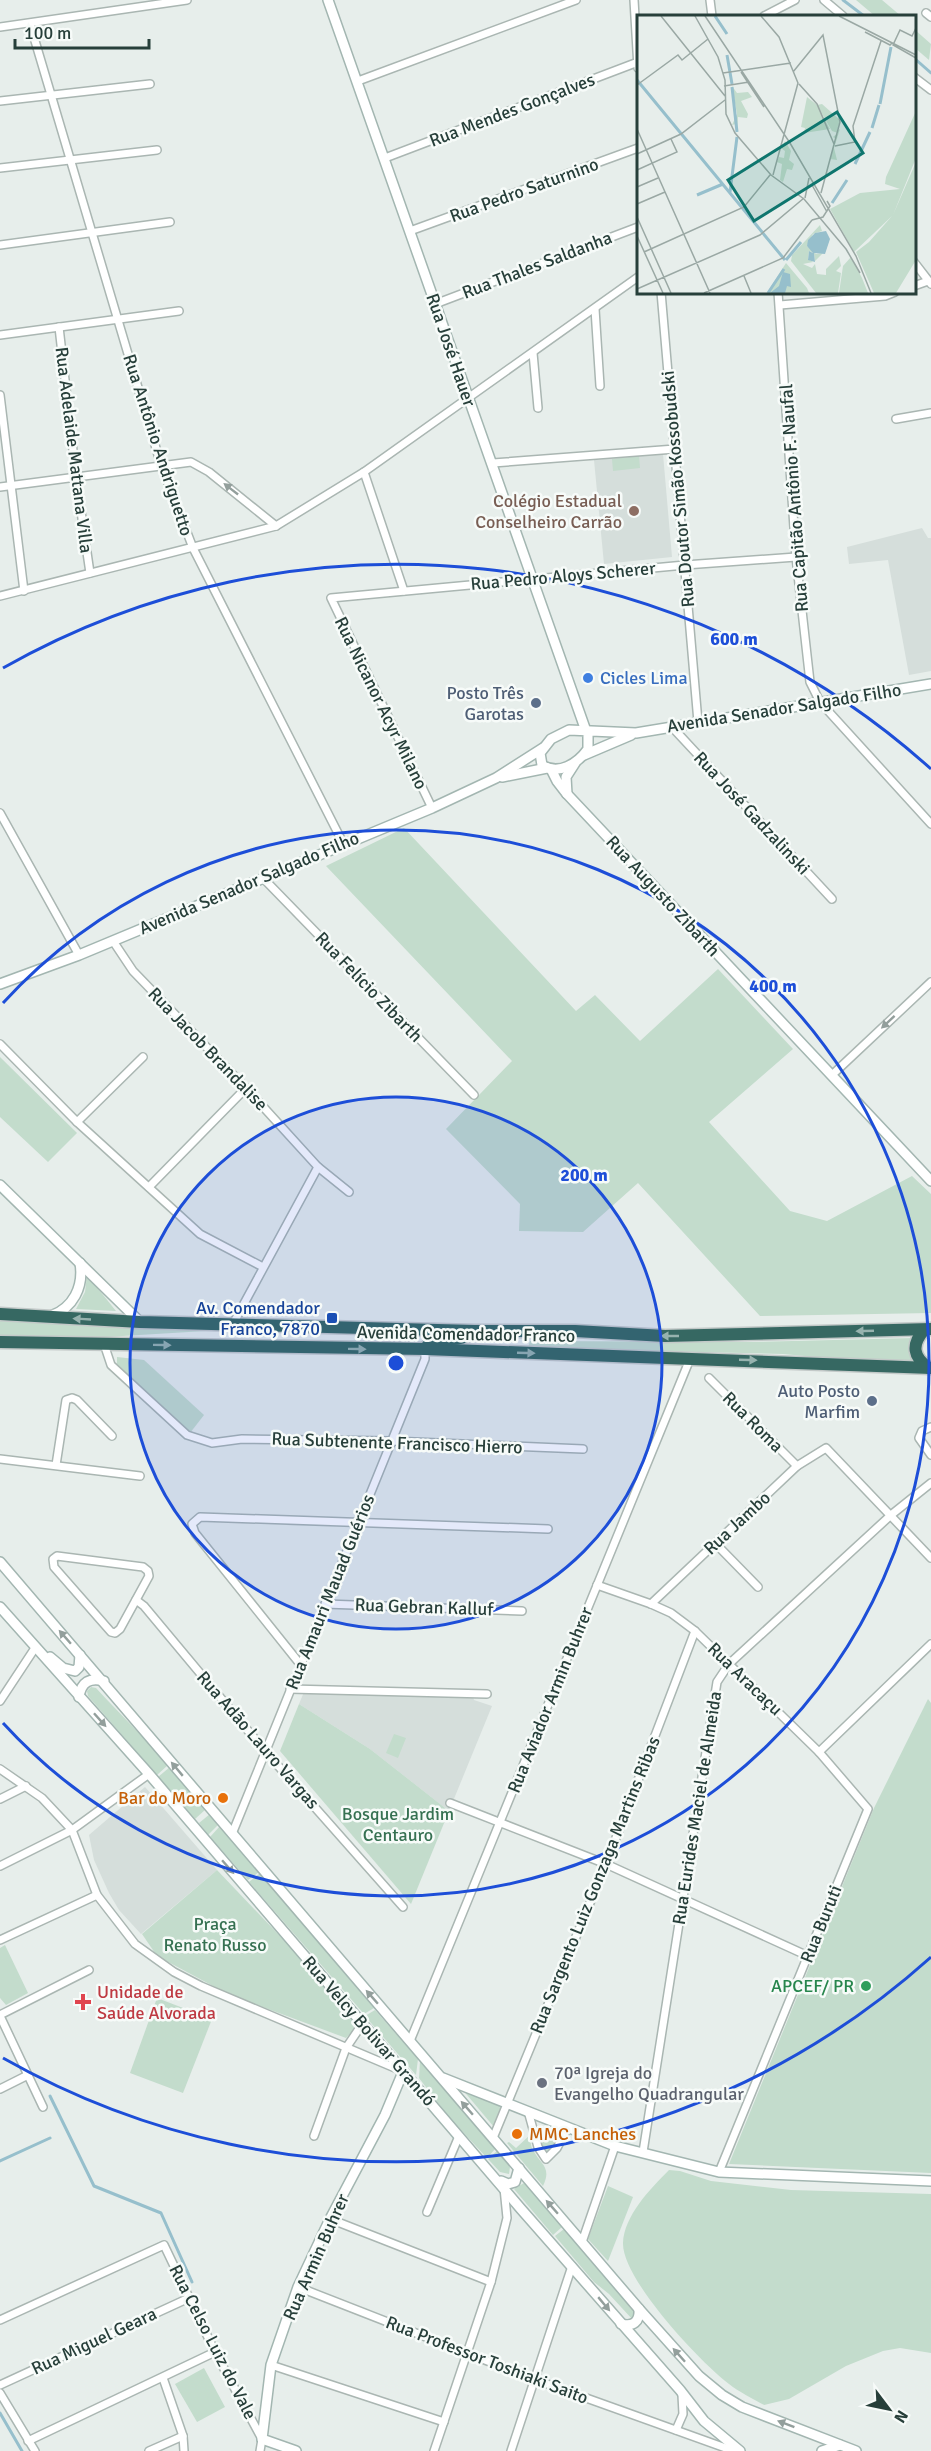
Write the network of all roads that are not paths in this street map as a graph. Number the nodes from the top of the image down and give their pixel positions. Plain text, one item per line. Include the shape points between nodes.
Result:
1 (187, 0) edge
2 (328, 0) edge
3 (576, 0) edge
4 (634, 0) edge
5 (710, 0) edge
6 (795, 0) edge
7 (824, 0) edge
8 (712, 15) edge
9 (766, 15) edge
10 (842, 15) edge
11 (30, 24) junction
12 (0, 27) edge
13 (637, 46) edge
14 (637, 62) edge
15 (916, 79) edge
16 (357, 81) junction
17 (150, 84) dead end
18 (931, 90) edge
19 (51, 95) junction
20 (0, 101) edge
21 (637, 149) edge
22 (157, 150) dead end
23 (385, 158) junction
24 (70, 159) junction
25 (0, 168) edge
26 (170, 222) dead end
27 (637, 228) edge
28 (410, 231) junction
29 (92, 233) junction
30 (0, 245) edge
31 (916, 263) edge
32 (637, 278) edge
33 (930, 282) edge
34 (661, 294) edge
35 (778, 294) edge
36 (890, 294) edge
37 (435, 304) junction
38 (780, 305) junction
39 (595, 309) junction
40 (179, 311) dead end
41 (118, 319) junction
42 (59, 327) junction
43 (0, 335) edge
44 (533, 353) junction
45 (600, 386) dead end
46 (0, 395) edge
47 (468, 400) junction
48 (538, 408) dead end
49 (931, 413) edge
50 (896, 419) dead end
51 (675, 449) junction
52 (493, 463) junction
53 (161, 465) junction
54 (364, 472) junction
55 (76, 477) junction
56 (11, 486) junction
57 (0, 487) edge
58 (276, 526) junction
59 (192, 548) junction
60 (796, 557) junction
61 (685, 565) junction
62 (90, 573) junction
63 (531, 579) junction
64 (24, 591) junction
65 (404, 591) junction
66 (0, 596) edge
67 (330, 598) joint
68 (931, 684) edge
69 (573, 700) junction
70 (820, 702) junction
71 (698, 722) junction
72 (672, 727) junction
73 (587, 732) junction
74 (636, 733) junction
75 (561, 734) junction
76 (543, 748) junction
77 (579, 759) junction
78 (549, 769) junction
79 (496, 778) junction
80 (567, 794) junction
81 (432, 808) junction
82 (0, 813) edge
83 (931, 824) edge
84 (343, 843) junction
85 (263, 879) junction
86 (832, 899) dead end
87 (113, 941) junction
88 (79, 955) junction
89 (931, 982) edge
90 (0, 984) edge
91 (0, 1044) edge
92 (143, 1057) dead end
93 (832, 1075) junction
94 (246, 1088) junction
95 (474, 1095) dead end
96 (77, 1122) junction
97 (318, 1167) junction
98 (931, 1181) edge
99 (0, 1185) edge
100 (149, 1186) junction
101 (349, 1192) dead end
102 (80, 1263) junction
103 (263, 1267) junction
104 (1, 1313) edge
105 (47, 1317) junction
106 (140, 1322) junction
107 (233, 1324) junction
108 (927, 1330) edge
109 (474, 1331) junction
110 (0, 1342) edge
111 (104, 1344) junction
112 (425, 1350) junction
113 (690, 1359) junction
114 (930, 1368) edge
115 (710, 1378) dead end
116 (931, 1427) edge
117 (112, 1436) dead end
118 (391, 1441) junction
119 (583, 1449) dead end
120 (931, 1455) edge
121 (0, 1459) edge
122 (56, 1465) junction
123 (796, 1466) junction
124 (140, 1476) dead end
125 (931, 1483) edge
126 (891, 1515) junction
127 (358, 1524) junction
128 (548, 1529) dead end
129 (715, 1543) junction
130 (931, 1558) edge
131 (0, 1562) edge
132 (597, 1585) junction
133 (758, 1587) dead end
134 (136, 1600) junction
135 (325, 1604) junction
136 (651, 1604) junction
137 (0, 1607) edge
138 (522, 1611) dead end
139 (695, 1631) junction
140 (931, 1644) edge
141 (35, 1648) junction
142 (80, 1655) junction
143 (300, 1664) junction
144 (729, 1664) junction
145 (104, 1681) junction
146 (290, 1689) junction
147 (487, 1694) dead end
148 (79, 1697) junction
149 (0, 1701) edge
150 (265, 1751) junction
151 (819, 1752) junction
152 (0, 1769) edge
153 (149, 1774) junction
154 (26, 1786) junction
155 (0, 1798) edge
156 (450, 1803) dead end
157 (868, 1809) joint
158 (500, 1823) junction
159 (72, 1830) junction
160 (232, 1834) junction
161 (606, 1864) junction
162 (0, 1866) edge
163 (97, 1895) junction
164 (683, 1898) junction
165 (403, 1907) dead end
166 (0, 1940) edge
167 (808, 1956) junction
168 (89, 1970) dead end
169 (0, 2015) edge
170 (363, 2023) junction
171 (410, 2041) junction
172 (346, 2048) junction
173 (403, 2072) junction
174 (28, 2075) junction
175 (441, 2078) junction
176 (0, 2089) edge
177 (508, 2103) junction
178 (43, 2107) dead end
179 (528, 2111) junction
180 (568, 2127) junction
181 (314, 2136) dead end
182 (459, 2136) junction
183 (493, 2138) junction
184 (615, 2146) junction
185 (644, 2152) junction
186 (519, 2169) junction
187 (719, 2172) junction
188 (931, 2181) edge
189 (500, 2182) junction
190 (521, 2209) junction
191 (427, 2212) dead end
192 (507, 2218) junction
193 (330, 2219) junction
194 (582, 2242) junction
195 (572, 2266) junction
196 (491, 2282) junction
197 (298, 2287) junction
198 (189, 2298) junction
199 (639, 2309) junction
200 (0, 2320) edge
201 (621, 2324) junction
202 (215, 2352) junction
203 (467, 2353) junction
204 (271, 2365) junction
205 (163, 2378) junction
206 (536, 2380) junction
207 (0, 2385) edge
208 (680, 2390) junction
209 (0, 2393) edge
210 (444, 2422) junction
211 (676, 2430) junction
212 (183, 2436) junction
213 (262, 2439) junction
214 (28, 2441) junction
215 (840, 2445) junction
216 (35, 2451) edge
217 (150, 2451) edge
218 (184, 2451) edge
219 (260, 2451) edge
220 (296, 2451) edge
221 (434, 2451) edge
222 (511, 2451) edge
223 (734, 2451) edge
224 (740, 2451) edge
225 (822, 2451) edge
226 (856, 2451) edge

1 - 11 street
2 - 16 main road, Rua José Hauer
3 - 16 street
4 - 13 street
5 - 8 street
6 - 9 street
7 - 10 street
11 - 12 street
11 - 19 street, Rua Antônio Andriguetto
14 - 23 street, Rua Mendes Gonçalves
15 - 18 street
16 - 23 main road, Rua José Hauer
17 - 19 street
19 - 20 street
19 - 24 street, Rua Antônio Andriguetto
21 - 28 street, Rua Pedro Saturnino
22 - 24 street
23 - 28 main road, Rua José Hauer
24 - 25 street
24 - 29 street, Rua Antônio Andriguetto
26 - 29 street
27 - 37 street, Rua Thales Saldanha
28 - 37 main road, Rua José Hauer
29 - 30 street
29 - 41 street, Rua Antônio Andriguetto
31 - 33 street
32 - 39 street
34 - 51 street, Rua Doutor Simão Kossobudski
35 - 38 street, Rua Capitão Antônio F. Naufal
36 - 38 street
37 - 47 main road, Rua José Hauer
38 - 60 street, Rua Capitão Antônio F. Naufal
39 - 44 street
39 - 45 street
40 - 41 street
41 - 42 street
41 - 53 street, Rua Antônio Andriguetto
42 - 43 street
42 - 55 street, Rua Adelaide Mattana Villa
44 - 47 street
44 - 48 street
46 - 56 street
47 - 52 main road, Rua José Hauer
47 - 54 street
49 - 50 street
51 - 52 street
51 - 61 street, Rua Doutor Simão Kossobudski
52 - 63 main road, Rua José Hauer
53 - 55 street
58 -> 53 street via 191,462
53 - 59 street, Rua Antônio Andriguetto
54 - 58 street
54 - 65 street
55 - 56 street
55 - 62 street, Rua Adelaide Mattana Villa
56 - 57 street
56 - 64 street
58 - 59 street
59 - 62 street
59 - 84 street, Rua Antônio Andriguetto
60 - 61 street, Rua Pedro Aloys Scherer
60 - 70 street, Rua Capitão Antônio F. Naufal via 810,682
61 - 63 street, Rua Pedro Aloys Scherer
61 - 71 street, Rua Doutor Simão Kossobudski
62 - 64 street
63 - 65 street, Rua Pedro Aloys Scherer
63 - 69 main road, Rua José Hauer
64 - 66 street
65 - 67 street, Rua Pedro Aloys Scherer
67 - 81 street, Rua Nicanor Acyr Milano
68 - 70 main road, Avenida Senador Salgado Filho
69 - 73 main road, Rua José Hauer
69 - 75 main road via 574,714
70 - 71 main road, Avenida Senador Salgado Filho
70 - 83 street
71 - 72 main road, Avenida Senador Salgado Filho
72 - 74 main road, Avenida Senador Salgado Filho
72 - 86 street, Rua José Gadzalinski
73 - 74 main road, Avenida Senador Salgado Filho
73 - 75 main road, Avenida Senador Salgado Filho via 569,730
73 - 77 main road via 588,749
74 - 77 main road, Avenida Senador Salgado Filho
75 - 76 main road, Avenida Senador Salgado Filho
76 - 78 main road via 540,759
76 - 79 main road, Avenida Senador Salgado Filho
77 - 78 main road, Avenida Senador Salgado Filho via 564,768
77 - 80 main road via 566,777
78 - 79 main road, Avenida Senador Salgado Filho
78 - 80 main road, Rua Augusto Zibarth
79 - 81 main road, Avenida Senador Salgado Filho
80 - 93 main road, Rua Augusto Zibarth
81 - 84 main road, Avenida Senador Salgado Filho
82 - 88 street
84 - 85 main road, Avenida Senador Salgado Filho
85 - 87 main road, Avenida Senador Salgado Filho
85 - 95 street, Rua Felício Zibarth
87 - 88 main road, Avenida Senador Salgado Filho
87 - 94 street, Rua Jacob Brandalise via 133,971
88 - 90 main road, Avenida Senador Salgado Filho
89 -> 93 street
91 - 96 street
92 - 96 street
93 - 98 main road, Rua Augusto Zibarth
94 - 97 street, Rua Jacob Brandalise
94 - 100 street
96 - 100 street
97 - 101 street, Rua Jacob Brandalise
97 - 103 street
99 - 102 main road
100 - 103 street via 200,1234
102 - 105 main road via 81,1280 69,1306
102 - 106 main road
103 - 107 street
104 - 105 highway, Avenida Comendador Franco
106 -> 105 highway, Avenida Comendador Franco
106 - 107 highway, Avenida Comendador Franco
107 - 109 highway, Avenida Comendador Franco
108 -> 109 highway, Avenida Comendador Franco via 665,1336
108 - 114 highway via 914,1348 920,1362
109 - 112 highway via 458,1339 433,1339
110 - 111 highway, Avenida Comendador Franco
111 -> 112 highway, Avenida Comendador Franco
111 - 118 street, Rua Subtenente Francisco Hierro via 111,1365 188,1435 212,1443 242,1439
112 -> 113 highway, Avenida Comendador Franco
112 - 118 street, Rua Amauri Mauad Guérios
113 -> 114 highway, Avenida Comendador Franco
113 - 132 street, Rua Aviador Armin Buhrer
115 - 123 street, Rua Roma
116 - 120 street via 922,1431 919,1438
117 - 122 street via 77,1400 66,1400
118 - 119 street, Rua Subtenente Francisco Hierro
118 - 127 street, Rua Amauri Mauad Guérios
121 - 122 street
122 - 124 street
123 - 126 street, Rua Jambo via 826,1448
123 - 129 street, Rua Jambo
125 - 126 street, Rua Eurides Maciel de Almeida
126 - 130 street
126 - 144 street, Rua Eurides Maciel de Almeida
127 - 128 street
127 - 135 street, Rua Amauri Mauad Guérios
127 - 143 street via 200,1517 192,1524 195,1533
129 - 133 street
129 - 136 street, Rua Jambo
142 -> 131 main road, Rua Velcy Bolivar Grandó
132 - 136 street, Rua Aracaçu
132 - 158 street, Rua Aviador Armin Buhrer
134 - 134 street via 120,1629 111,1632 54,1567 53,1559 57,1556 143,1567 149,1576
134 - 150 street, Rua Adão Lauro Vargas
135 - 138 street, Rua Gebran Kalluf
135 - 143 street, Rua Amauri Mauad Guérios
136 - 139 street, Rua Aracaçu
137 - 141 main road, Rua Velcy Bolivar Grandó
139 - 144 street, Rua Aracaçu
139 - 161 street, Rua Sargento Luiz Gonzaga Martins Ribas
140 - 151 street
141 - 142 main road via 71,1671 79,1667
141 - 148 main road, Rua Velcy Bolivar Grandó
141 - 149 street
142 - 145 main road, Rua Velcy Bolivar Grandó
143 - 146 street, Rua Amauri Mauad Guérios
144 - 151 street, Rua Aracaçu
144 - 164 street, Rua Eurides Maciel de Almeida via 717,1682
145 - 148 main road via 86,1681
160 -> 145 main road, Rua Velcy Bolivar Grandó
146 - 147 street
146 - 150 street, Rua Amauri Mauad Guérios
148 -> 153 main road, Rua Velcy Bolivar Grandó
150 - 160 street, Rua Amauri Mauad Guérios
150 - 165 street, Rua Adão Lauro Vargas
151 - 157 street, Rua Aracaçu
152 - 154 street
153 - 159 street
153 -> 170 main road, Rua Velcy Bolivar Grandó
154 - 155 street
154 - 159 street
156 - 158 street
157 - 167 street, Rua Buruti
158 - 161 street
158 - 171 street, Rua Aviador Armin Buhrer
159 - 162 street
159 - 163 street
171 -> 160 main road, Rua Velcy Bolivar Grandó
161 - 164 street
161 - 177 street, Rua Sargento Luiz Gonzaga Martins Ribas
163 - 166 street
163 - 172 street via 135,1944 174,1972
164 - 167 street
164 - 185 street, Rua Eurides Maciel de Almeida
167 - 187 street, Rua Buruti
168 - 169 street
169 - 174 street
170 - 172 street
170 - 173 main road, Rua Velcy Bolivar Grandó
171 - 175 main road, Rua Velcy Bolivar Grandó
172 - 173 street
172 - 181 street
173 - 182 main road, Rua Velcy Bolivar Grandó
173 - 193 main road, Rua Armin Buhrer via 386,2115
174 - 176 street
174 - 178 street
175 - 177 main road
183 -> 175 main road, Rua Velcy Bolivar Grandó
177 - 179 main road
177 - 183 street, Rua Sargento Luiz Gonzaga Martins Ribas
179 - 180 main road
179 - 180 street via 538,2147 546,2159
180 - 184 main road
182 - 189 main road, Rua Velcy Bolivar Grandó
182 - 191 street
183 - 186 main road, Rua Velcy Bolivar Grandó
184 - 185 main road
184 - 194 street
185 - 187 main road
186 - 189 main road via 512,2184
194 -> 186 main road, Rua Velcy Bolivar Grandó
187 - 188 main road
189 - 190 main road, Rua Velcy Bolivar Grandó
189 - 192 street
190 - 192 street
190 - 195 main road, Rua Velcy Bolivar Grandó
192 - 196 street
193 - 196 street
193 - 197 main road, Rua Armin Buhrer
194 - 199 main road, Rua Velcy Bolivar Grandó
195 -> 201 main road, Rua Velcy Bolivar Grandó
195 - 206 street
196 - 203 street
197 - 203 street, Rua Professor Toshiaki Saito
197 - 204 main road, Rua Armin Buhrer
198 - 200 street, Rua Celso Luiz do Vale via 164,2245
198 - 202 street, Rua Celso Luiz do Vale
198 - 207 street, Rua Miguel Geara
199 - 201 main road via 635,2323
215 -> 199 main road, Rua Velcy Bolivar Grandó via 742,2407 722,2395 699,2376
201 - 208 main road, Rua Velcy Bolivar Grandó
202 - 205 street
202 - 213 street, Rua Celso Luiz do Vale
203 - 206 street, Rua Professor Toshiaki Saito
203 - 210 street
204 - 210 street
204 - 213 main road, Rua Armin Buhrer
205 - 212 street
205 - 214 street
206 - 211 street, Rua Professor Toshiaki Saito
206 - 222 street
208 - 211 street via 684,2402
208 - 224 main road, Rua Velcy Bolivar Grandó via 704,2421
209 - 214 street
210 - 221 street
211 - 223 street, Rua Professor Toshiaki Saito
212 - 217 street
212 - 218 street
213 - 219 street, Rua Armin Buhrer
213 - 220 main road
214 - 216 street
215 - 225 main road
215 - 226 main road, Rua Velcy Bolivar Grandó

